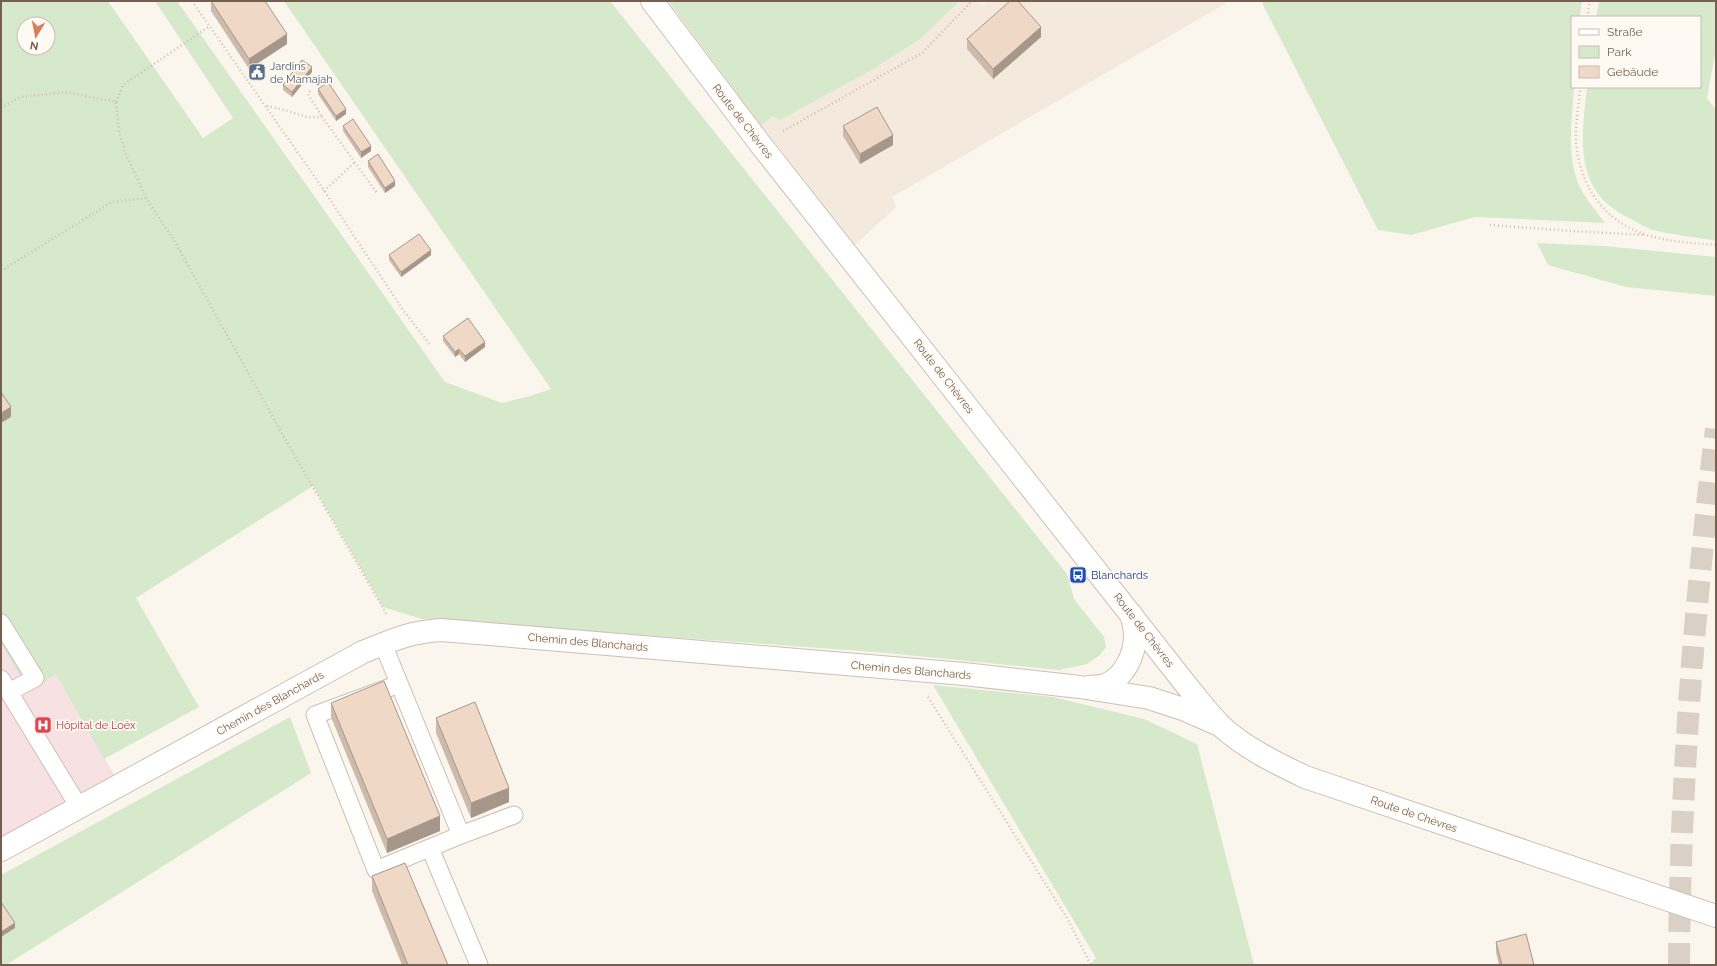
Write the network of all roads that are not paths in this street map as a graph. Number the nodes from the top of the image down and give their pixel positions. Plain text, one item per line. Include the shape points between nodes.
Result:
1 (652, 1) edge
2 (1132, 614) junction
3 (1, 623) edge
4 (391, 640) junction
5 (399, 684) junction
6 (5, 685) edge
7 (1080, 687) junction
8 (1222, 726) junction
9 (79, 807) junction
10 (514, 815) dead end
11 (461, 835) junction
12 (430, 848) junction
13 (1, 850) edge
14 (1716, 916) edge
15 (478, 965) edge

1 - 2 street, Route de Chèvres via 761,145
2 - 7 street via 1134,647 1120,676 1104,685
2 - 8 street, Route de Chèvres via 1187,686
3 - 6 lane via 35,678
4 - 5 lane
4 - 7 street, Chemin des Blanchards via 418,632 441,630 964,674
4 - 9 street, Chemin des Blanchards via 363,652
5 - 11 lane
5 - 12 lane via 315,715 376,870
6 - 9 lane
7 - 8 street, Chemin des Blanchards via 1149,698
8 - 14 street, Route de Chèvres via 1247,746 1305,777
9 - 13 street, Chemin des Blanchards
10 - 11 lane
11 - 12 lane
12 - 15 lane

